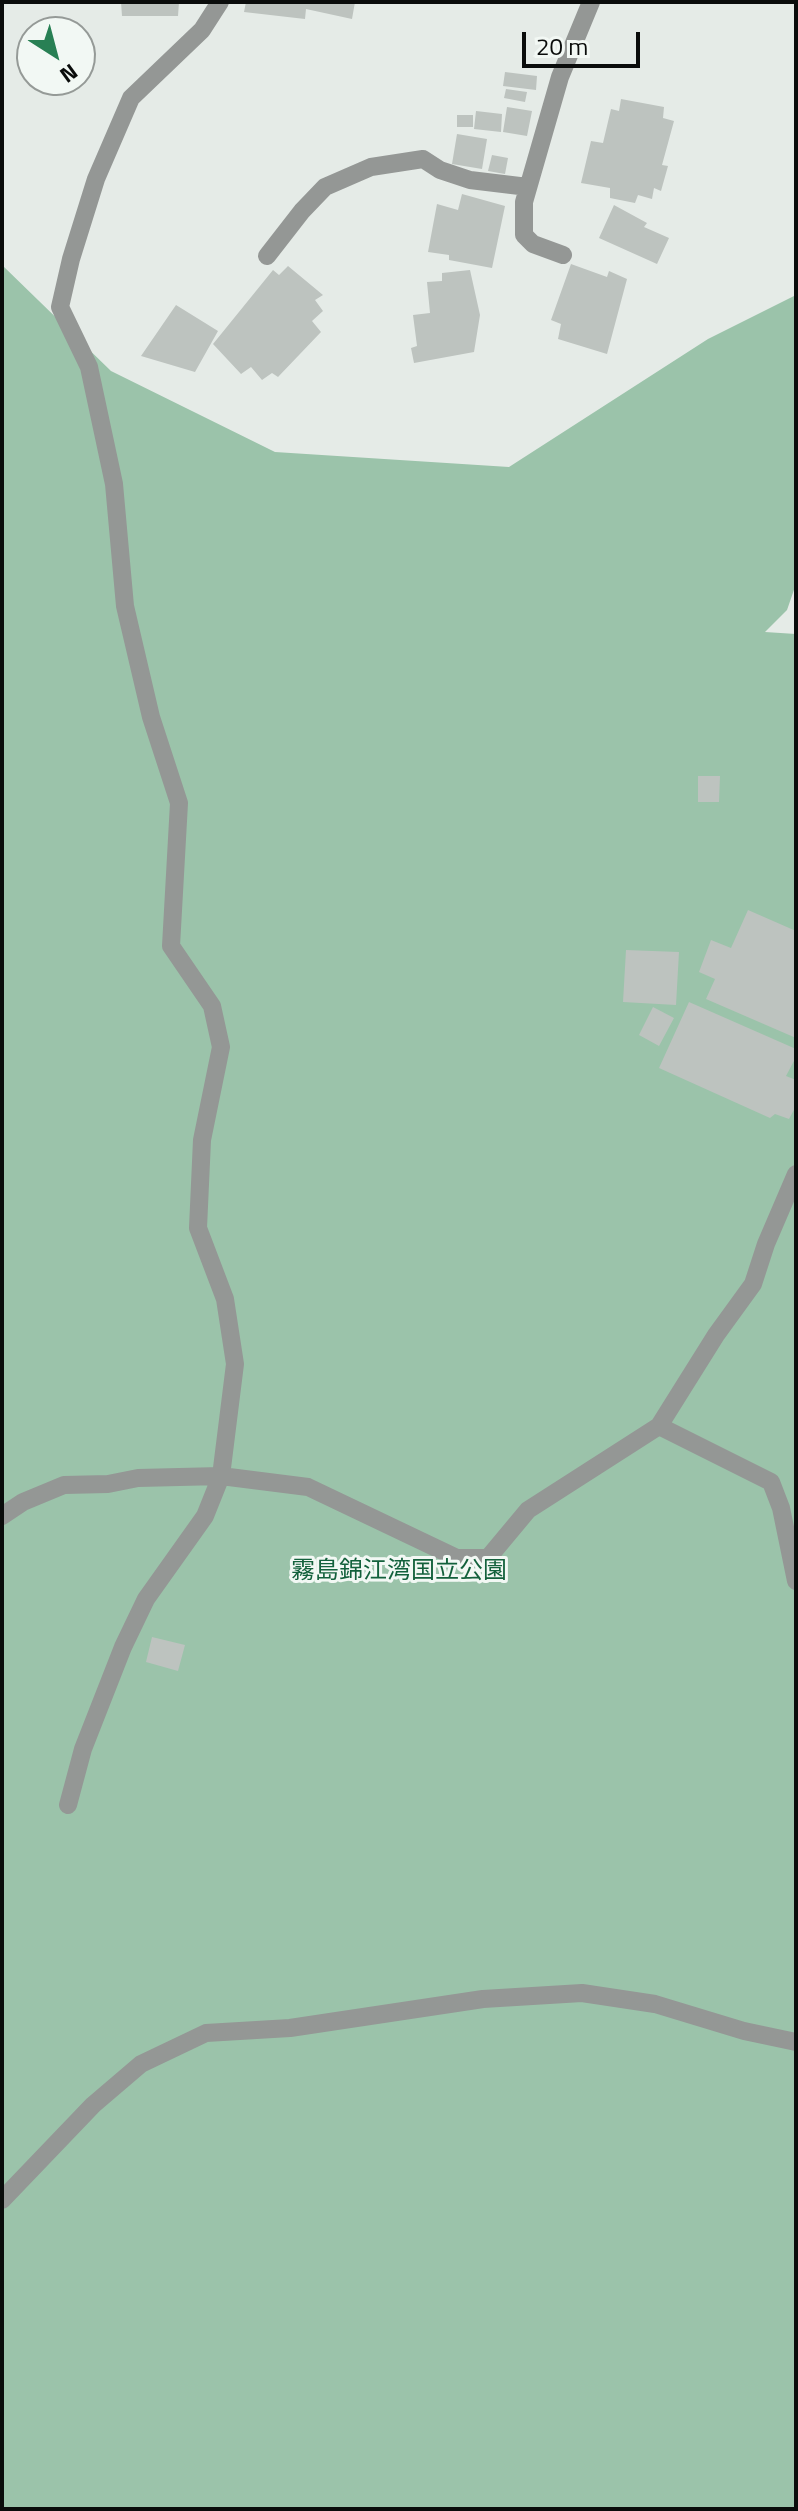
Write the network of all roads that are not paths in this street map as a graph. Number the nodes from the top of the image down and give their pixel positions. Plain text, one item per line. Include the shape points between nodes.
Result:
1 (220, 2) edge
2 (591, 2) edge
3 (528, 187) junction
4 (563, 255) dead end
5 (267, 256) dead end
6 (796, 1174) edge
7 (659, 1426) junction
8 (221, 1476) junction
9 (2, 1516) edge
10 (796, 1581) edge
11 (68, 1805) dead end
12 (796, 2042) edge
13 (2, 2200) edge

1 - 8 lane via 202,30 131,98 96,179 60,307 89,367 114,484 125,606 151,717 179,803 171,946 212,1006 221,1047 202,1140 198,1228 225,1299 235,1364
2 - 3 lane via 560,77
3 - 4 lane via 524,235
3 - 5 lane via 470,180 423,159 371,167 325,187
6 - 7 lane via 753,1284
7 - 8 lane via 528,1510 488,1558 457,1558 308,1487
7 - 10 lane via 771,1482
8 - 9 lane via 64,1485
8 - 11 lane via 205,1516 146,1599 123,1647 83,1749
12 - 13 lane via 655,2004 582,1993 483,1999 290,2028 206,2033 141,2064 93,2105

